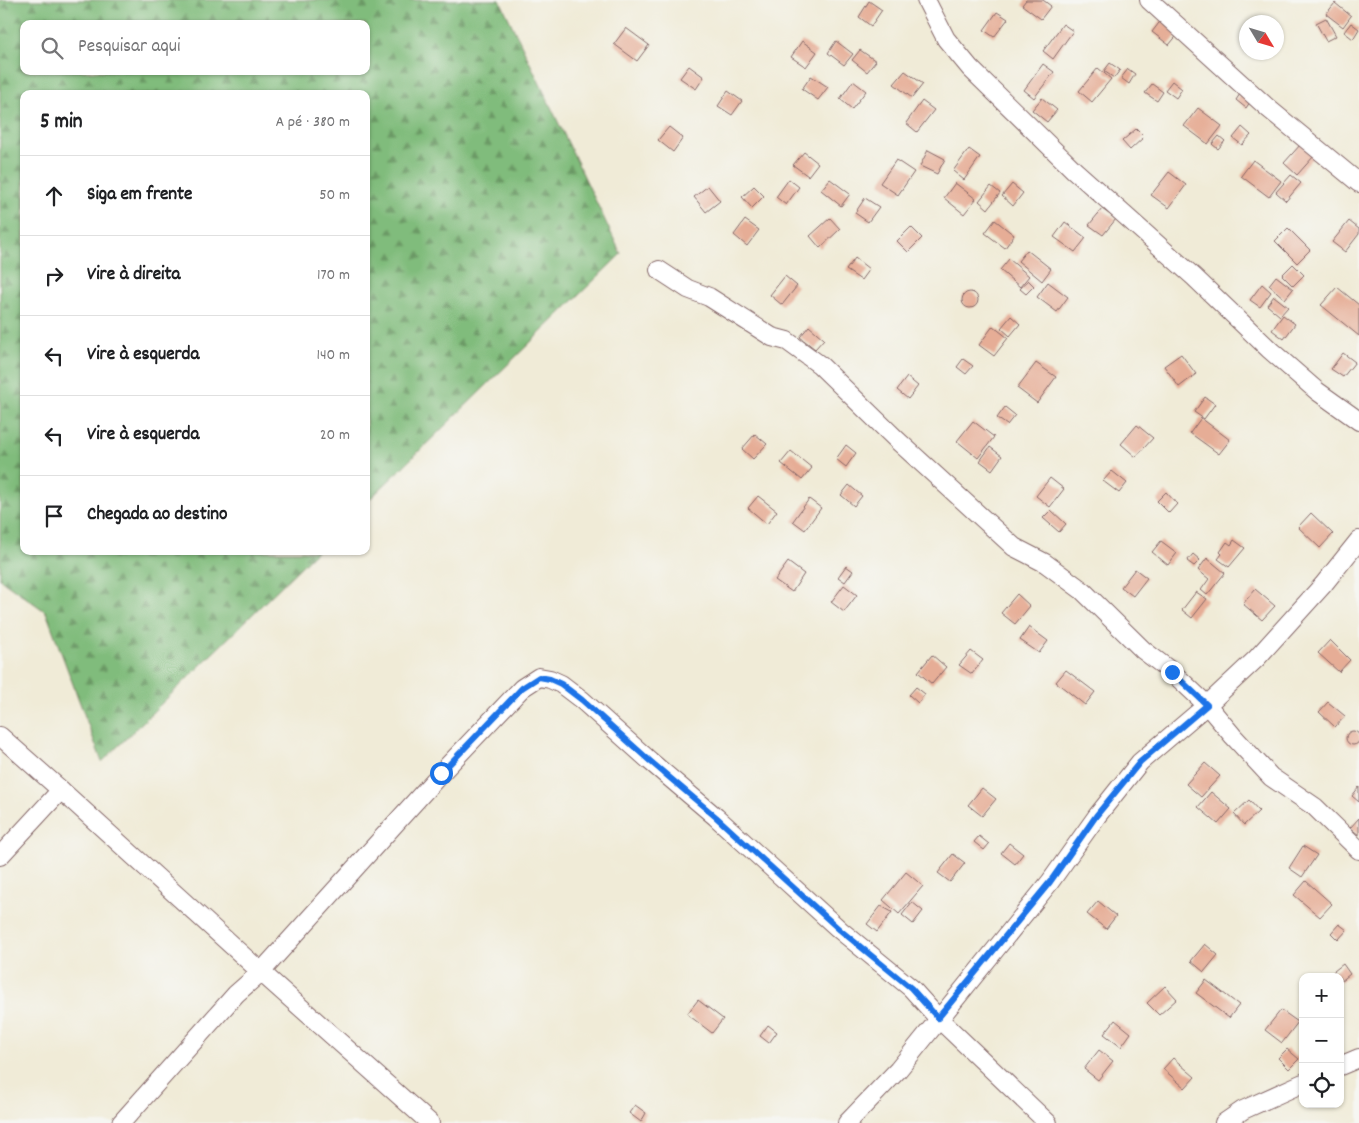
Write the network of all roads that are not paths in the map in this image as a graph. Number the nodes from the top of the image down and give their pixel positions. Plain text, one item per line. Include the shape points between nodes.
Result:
1 (926, 0) edge
2 (1149, 0) edge
3 (1359, 183) edge
4 (659, 270) dead end
5 (1359, 421) edge
6 (1359, 540) edge
7 (1207, 705) junction
8 (0, 736) edge
9 (61, 790) junction
10 (1359, 850) edge
11 (0, 856) edge
12 (261, 972) junction
13 (938, 1018) junction
14 (1359, 1058) edge
15 (1344, 1064) edge
16 (1299, 1085) edge
17 (121, 1123) edge
18 (430, 1123) edge
19 (847, 1123) edge
20 (1048, 1123) edge
21 (1224, 1123) edge

1 - 5 street via 946,39 970,68 1074,170 1270,350 1317,391
2 - 3 street via 1269,109
4 - 7 street via 772,337 787,340 820,365 1014,547 1045,563 1083,591 1143,650
6 - 7 street via 1256,659
7 - 10 street via 1271,777 1315,807
7 - 13 street via 1140,762 1096,816 1050,882
8 - 9 street
9 - 11 street
9 - 12 street
12 - 13 street via 441,773 522,688 539,677 561,684 582,700 840,930 911,988
12 - 17 street via 236,994
12 - 18 street
13 - 19 street via 898,1070
13 - 20 street
14 - 15 street
16 - 21 street via 1243,1110

